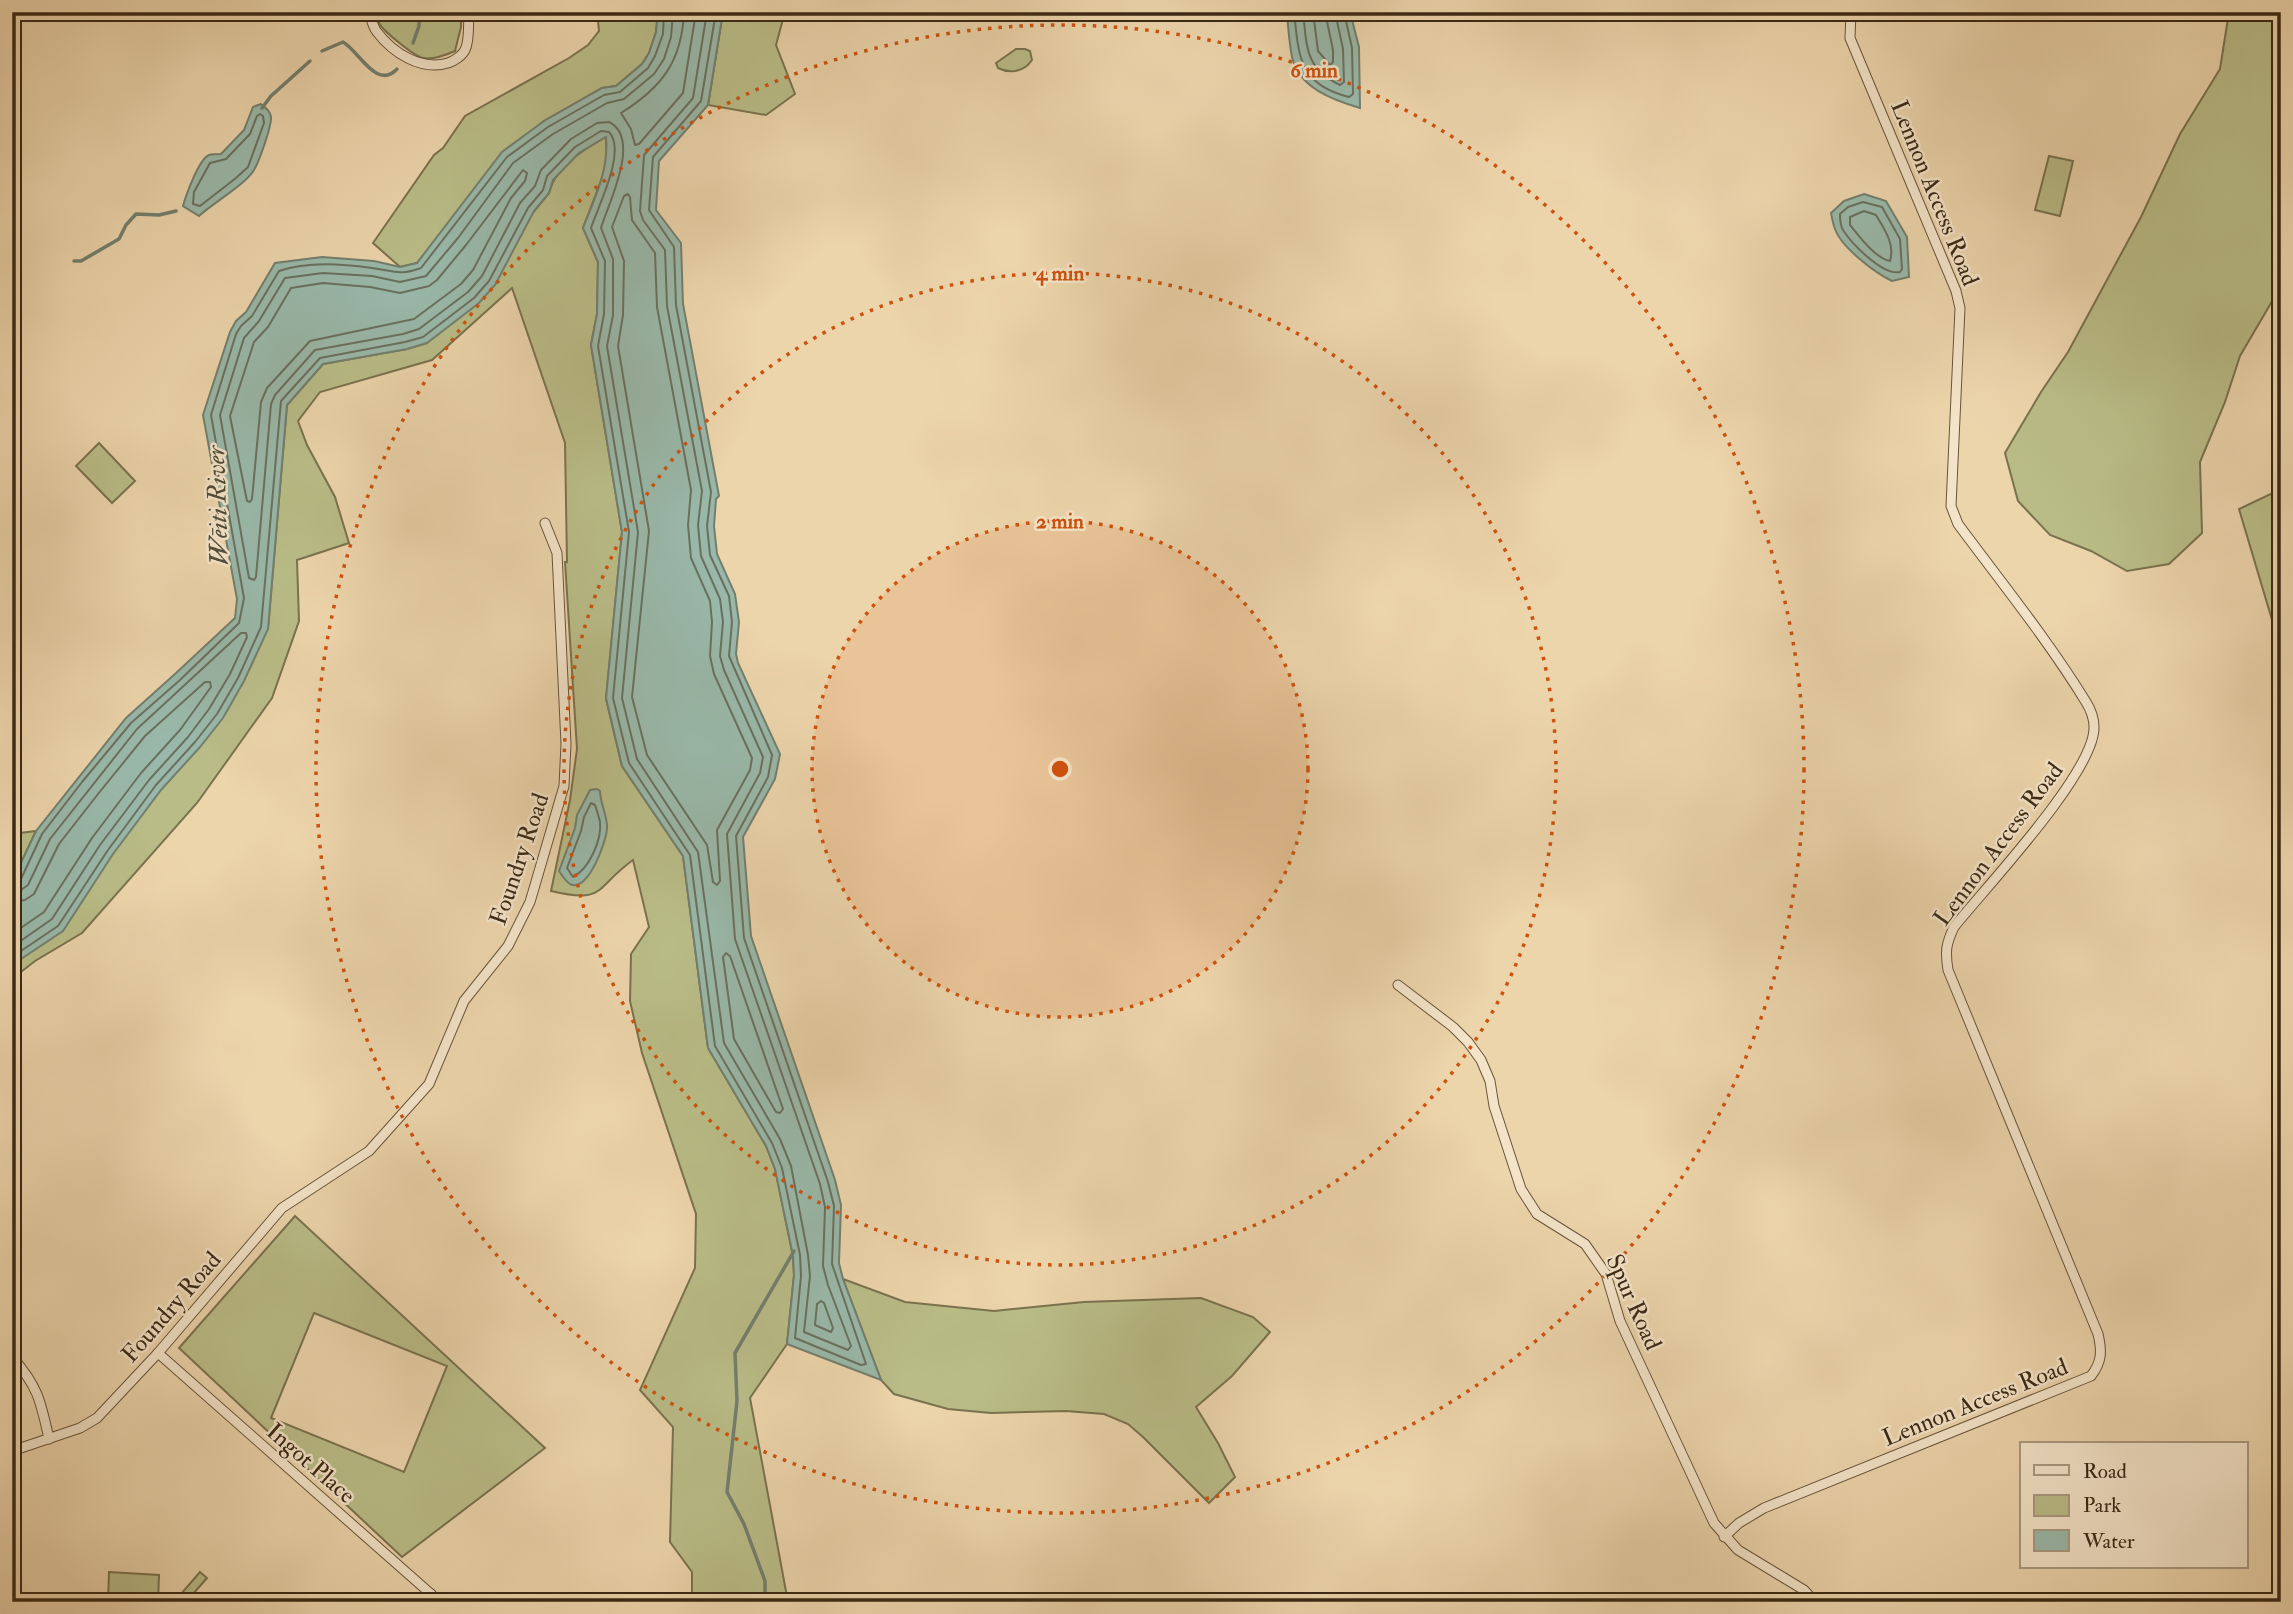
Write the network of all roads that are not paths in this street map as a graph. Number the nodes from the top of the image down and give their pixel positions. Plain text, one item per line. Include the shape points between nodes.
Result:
1 (369, 12) edge
2 (469, 12) edge
3 (1851, 12) edge
4 (545, 523) dead end
5 (1398, 985) dead end
6 (158, 1353) junction
7 (12, 1357) edge
8 (49, 1439) junction
9 (12, 1451) edge
10 (1724, 1536) junction
11 (431, 1594) junction
12 (424, 1602) edge
13 (440, 1602) edge
14 (1815, 1602) edge

1 - 2 street via 376,30 391,46 428,65 454,61 464,51
3 - 10 street, Lennon Access Road via 1850,38 1960,308 1951,506 1958,524 2093,716 2093,742 2083,764 1954,927 1946,957 2098,1334 2101,1359 2091,1376 1765,1508
4 - 6 street, Foundry Road via 557,553 564,786 521,923 464,1000 429,1084 369,1151 282,1208
5 - 10 street, Spur Road via 1453,1027 1481,1060 1527,1202 1537,1214 1585,1244 1599,1261 1620,1321 1702,1502
6 - 8 street, Foundry Road via 97,1418
6 - 11 street, Ingot Place
7 - 8 street via 40,1396
8 - 9 street, Foundry Road
10 - 14 street, Spur Road
11 - 12 street
11 - 13 street, Ingot Place

